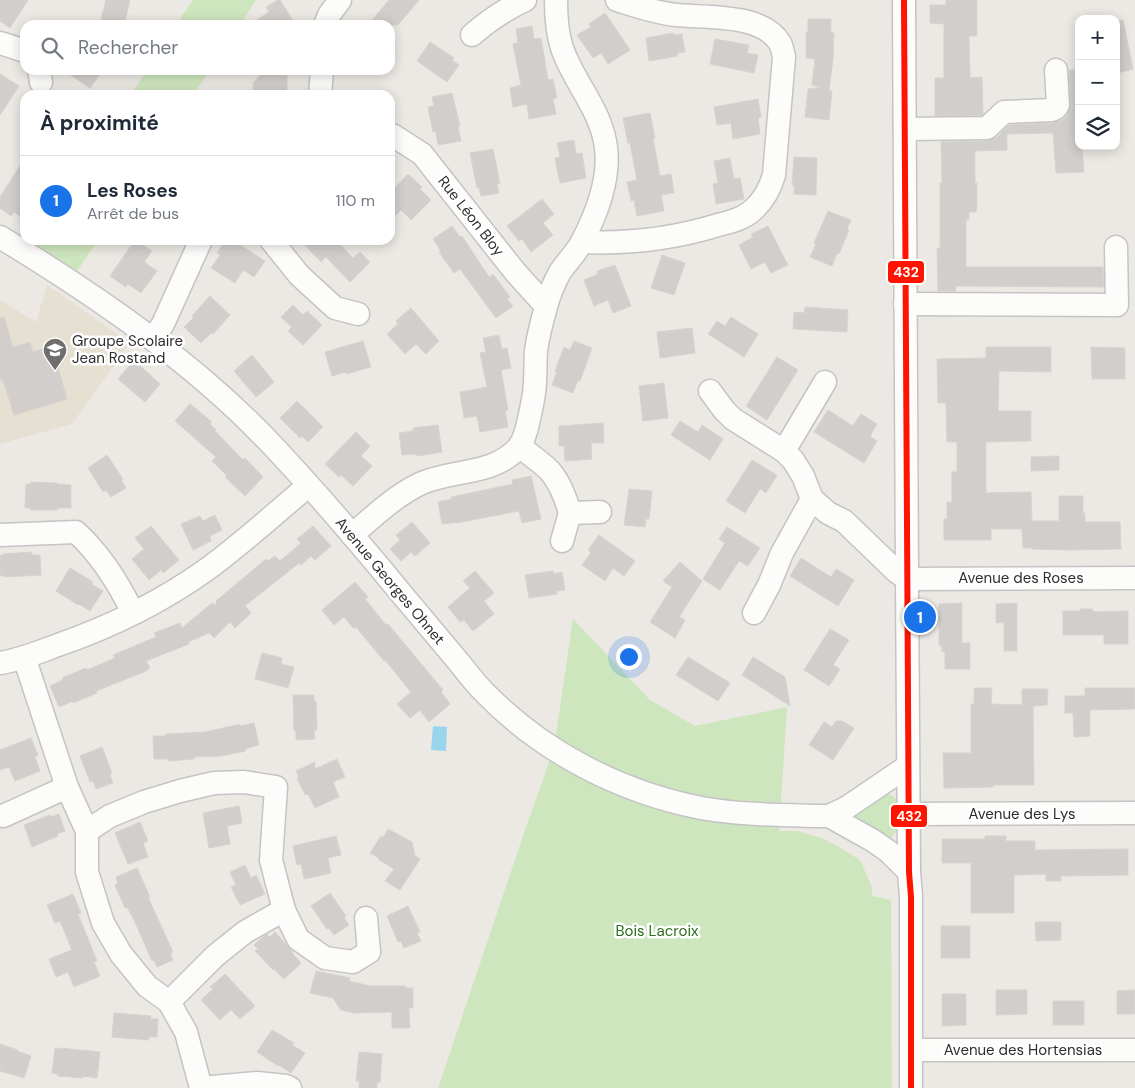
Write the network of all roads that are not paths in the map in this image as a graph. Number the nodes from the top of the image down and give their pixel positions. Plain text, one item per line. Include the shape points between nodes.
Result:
1 (340, 0) edge
2 (525, 0) edge
3 (556, 0) edge
4 (617, 0) edge
5 (904, 0) edge
6 (327, 20) edge
7 (472, 36) dead end
8 (0, 43) edge
9 (20, 49) edge
10 (1056, 70) dead end
11 (322, 75) edge
12 (320, 90) edge
13 (905, 129) junction
14 (395, 137) edge
15 (0, 237) edge
16 (582, 242) junction
17 (199, 245) edge
18 (275, 245) edge
19 (1116, 247) dead end
20 (905, 304) junction
21 (546, 306) junction
22 (358, 314) dead end
23 (152, 339) junction
24 (825, 382) dead end
25 (710, 391) dead end
26 (519, 446) junction
27 (784, 451) junction
28 (308, 486) junction
29 (812, 499) junction
30 (600, 512) dead end
31 (570, 513) junction
32 (0, 535) edge
33 (352, 535) junction
34 (562, 541) dead end
35 (906, 578) junction
36 (1135, 578) edge
37 (133, 613) junction
38 (754, 613) dead end
39 (24, 657) junction
40 (0, 663) edge
41 (908, 766) junction
42 (67, 787) junction
43 (1135, 813) edge
44 (909, 814) junction
45 (3, 816) dead end
46 (829, 816) junction
47 (87, 831) junction
48 (909, 872) junction
49 (284, 910) junction
50 (366, 918) dead end
51 (169, 1002) junction
52 (912, 1050) junction
53 (1135, 1050) edge
54 (201, 1088) edge
55 (290, 1088) edge
56 (911, 1088) edge

1 - 6 street
2 - 7 street via 488,21
3 - 16 street via 562,48 602,128 606,147 606,179
4 - 16 street via 674,15 757,24 776,37 784,57 774,174 764,199 752,212 737,220 644,241
5 - 13 street
8 - 9 street
10 - 13 street via 1058,105 1052,110 1004,112 987,128
11 - 12 street
13 - 20 street
14 - 21 street, Rue Léon Bloy via 422,154
15 - 23 street, Avenue Georges Ohnet via 50,267
16 - 21 street via 559,274
17 - 23 street via 163,324
18 - 22 street via 299,275 335,308
19 - 20 street via 1117,305
20 - 35 street
21 - 26 street via 536,352 534,393 525,437
23 - 28 street, Avenue Georges Ohnet via 242,416
24 - 27 street
25 - 27 street via 733,419
26 - 31 street via 558,482
26 - 33 street via 490,466 420,483
27 - 29 street via 803,476
28 - 33 street, Avenue Georges Ohnet
28 - 37 street via 205,570
29 - 35 street via 844,521
29 - 38 street
30 - 31 street
31 - 34 street
32 - 37 street via 76,532 108,569
33 - 46 street, Avenue Georges Ohnet via 483,692 522,726 572,761 636,790 703,808 772,815
35 - 36 street, Avenue des Roses
35 - 41 street
37 - 39 street via 91,634
39 - 40 street
39 - 42 street
41 - 44 street
41 - 46 street, Avenue Georges Ohnet
42 - 45 street
42 - 47 street
43 - 44 street, Avenue des Lys
44 - 48 street
46 - 48 street, Avenue Georges Ohnet via 888,851
47 - 49 street via 110,816 144,802 214,783 244,782 276,787 271,860
47 - 51 street via 86,872 103,923 121,954 147,986
48 - 52 street
49 - 50 street via 298,939 325,958 353,962 369,952
49 - 51 street via 245,932 215,956
51 - 54 street via 186,1032
52 - 53 street, Avenue des Hortensias
52 - 56 street
54 - 55 street via 257,1083

